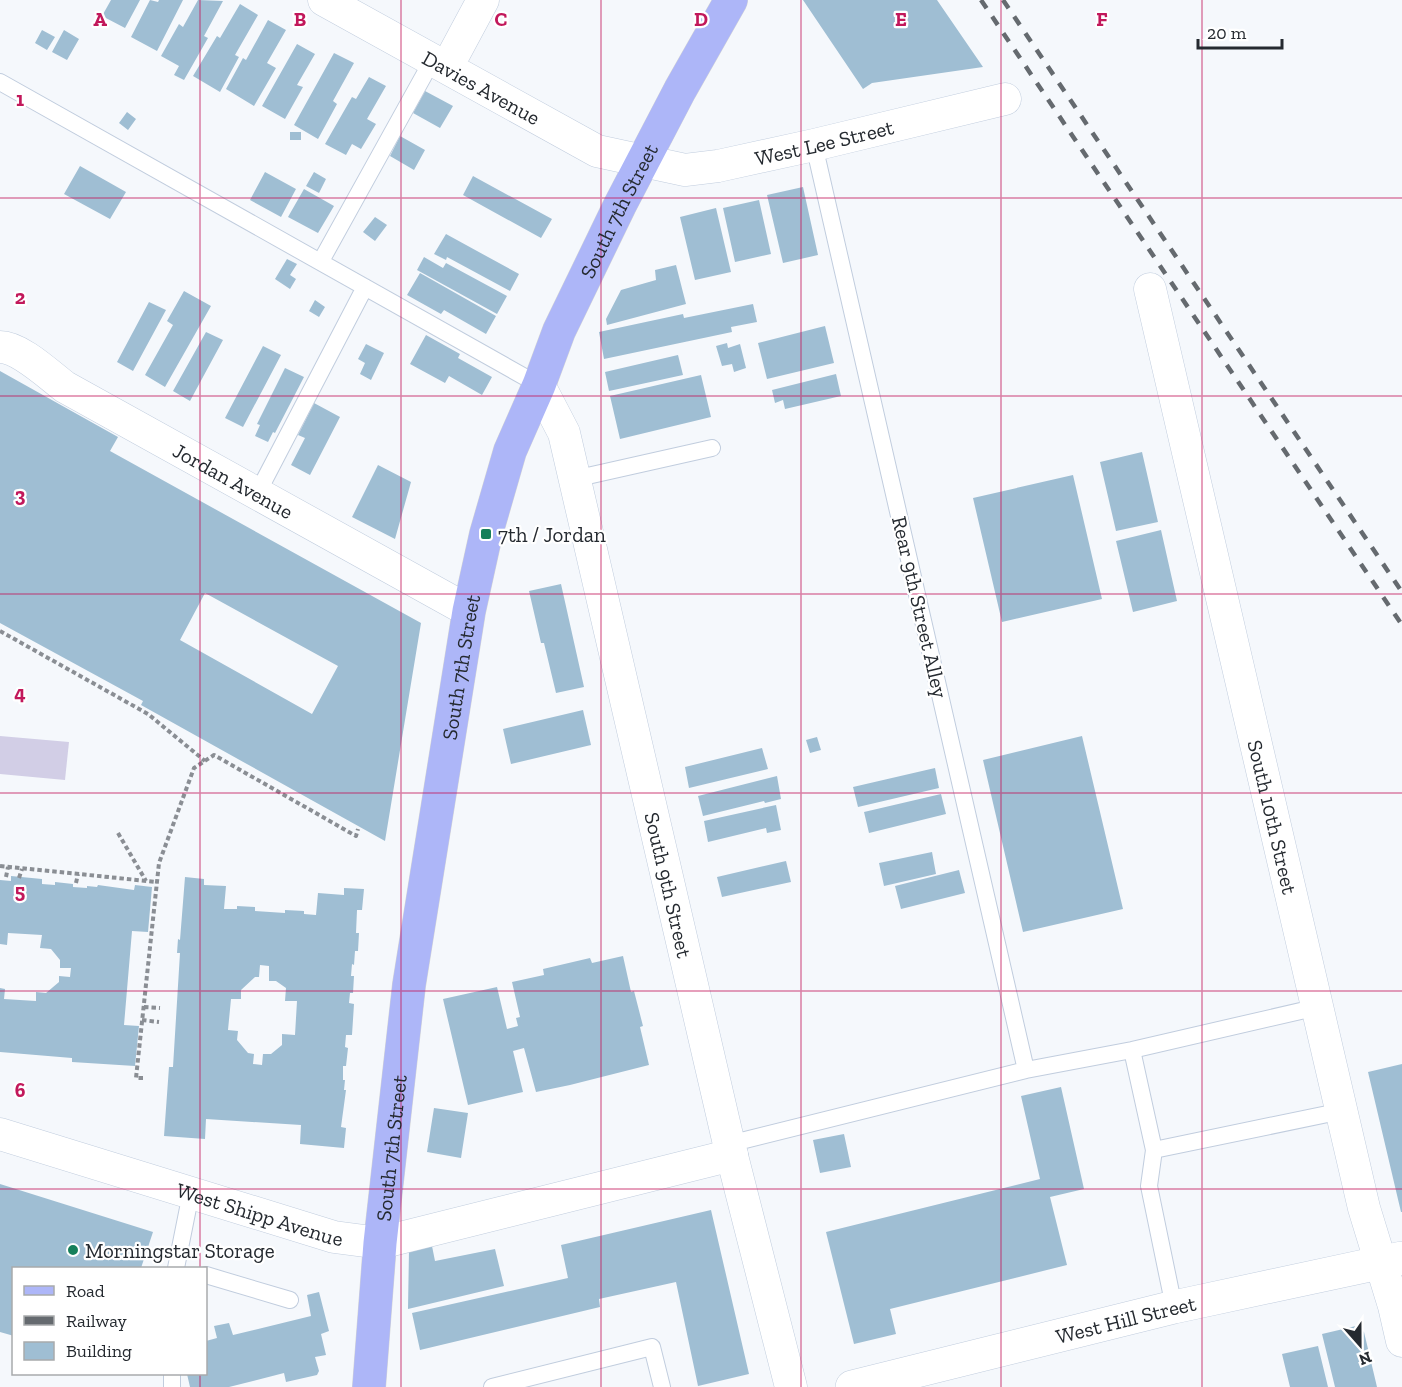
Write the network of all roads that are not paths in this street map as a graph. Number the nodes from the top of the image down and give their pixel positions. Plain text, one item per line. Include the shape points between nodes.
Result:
1 (324, 0) edge
2 (483, 0) edge
3 (731, 0) edge
4 (440, 63) junction
5 (0, 82) edge
6 (1005, 99) dead end
7 (814, 145) junction
8 (643, 162) junction
9 (321, 261) junction
10 (365, 286) junction
11 (1150, 289) dead end
12 (0, 347) edge
13 (539, 385) junction
14 (712, 448) dead end
15 (574, 479) junction
16 (257, 494) junction
17 (469, 611) junction
18 (1318, 1007) junction
19 (1132, 1050) junction
20 (1026, 1070) junction
21 (1342, 1111) junction
22 (0, 1134) edge
23 (731, 1150) junction
24 (1154, 1150) junction
25 (191, 1193) junction
26 (380, 1243) junction
27 (1391, 1260) edge
28 (178, 1267) edge
29 (207, 1275) edge
30 (290, 1300) dead end
31 (1174, 1307) junction
32 (1402, 1341) edge
33 (369, 1387) edge
34 (492, 1387) edge
35 (662, 1387) edge
36 (791, 1387) edge
37 (852, 1387) edge

1 - 4 street, Davies Avenue
2 - 4 street
3 - 8 main road, South 7th Street
4 - 8 street, Davies Avenue via 597,151
4 - 9 lane
5 - 9 lane
6 - 7 street, West Lee Street
7 - 8 street, West Lee Street via 686,170
7 - 20 lane, Rear 9th Street Alley
8 - 13 main road, South 7th Street via 559,331
9 - 10 lane
10 - 13 lane
10 - 16 lane
11 - 18 street, South 10th Street
12 - 16 street, Jordan Avenue via 25,356 64,387
13 - 15 street, South 9th Street via 564,434
13 - 17 main road, South 7th Street via 510,451
14 - 15 lane
15 - 23 street, South 9th Street
16 - 17 street, Jordan Avenue
17 - 26 main road, South 7th Street via 409,985
18 - 19 lane
18 - 21 street, South 10th Street
19 - 20 lane
19 - 24 lane
20 - 23 lane
21 - 24 lane
21 - 27 street, South 10th Street via 1364,1208
22 - 25 street, West Shipp Avenue
23 - 26 street, West Shipp Avenue
23 - 36 street, South 9th Street
24 - 31 lane via 1149,1186
25 - 26 street, West Shipp Avenue via 334,1237
25 - 28 lane
26 - 33 main road, South 7th Street
27 - 31 street, West Hill Street
27 - 32 street, South 10th Street
29 - 30 lane
31 - 37 street, West Hill Street
34 - 35 lane via 652,1347

